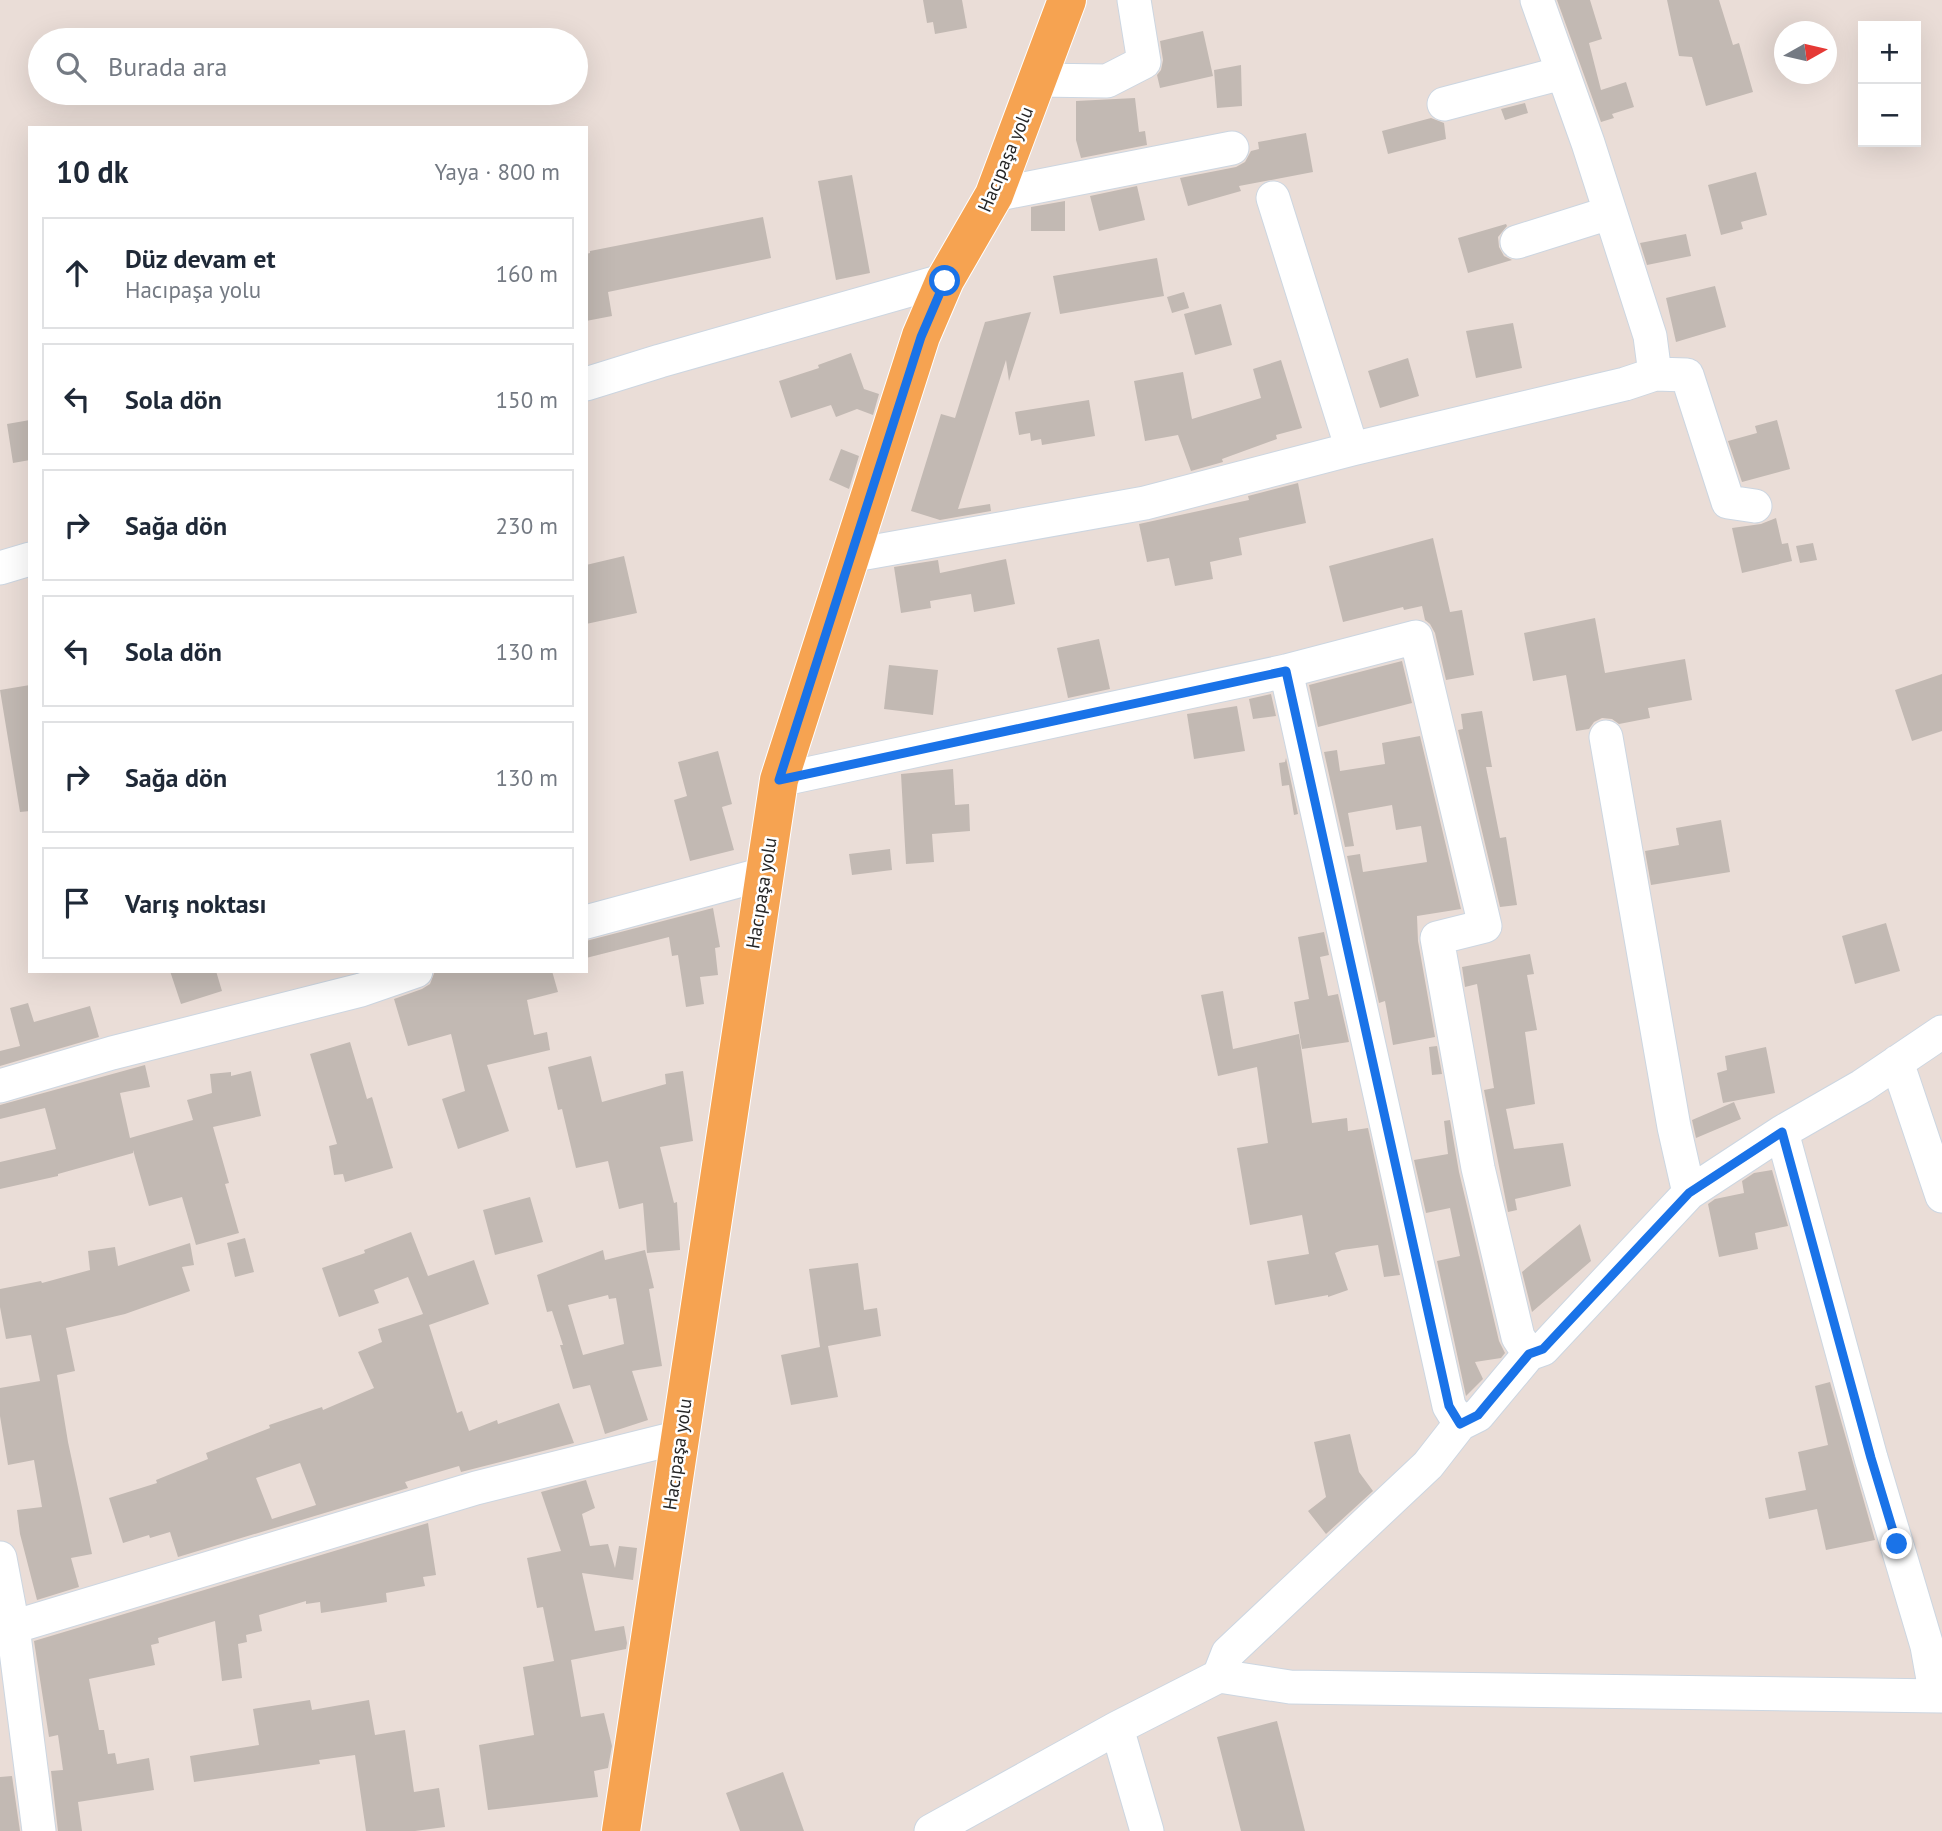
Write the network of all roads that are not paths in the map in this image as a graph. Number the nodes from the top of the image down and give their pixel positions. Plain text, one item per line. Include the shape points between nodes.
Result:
1 (1067, 0) edge
2 (1134, 0) edge
3 (1537, 0) edge
4 (1562, 73) junction
5 (1037, 80) junction
6 (1444, 104) dead end
7 (1232, 148) dead end
8 (994, 195) junction
9 (1273, 198) dead end
10 (1609, 213) junction
11 (1517, 242) dead end
12 (945, 281) junction
13 (1655, 374) junction
14 (588, 383) edge
15 (1352, 449) junction
16 (1755, 506) dead end
17 (849, 556) junction
18 (28, 560) edge
19 (0, 568) edge
20 (1286, 671) junction
21 (1606, 737) dead end
22 (779, 780) junction
23 (764, 874) junction
24 (588, 921) edge
25 (410, 973) edge
26 (1942, 1032) edge
27 (1896, 1062) junction
28 (0, 1086) edge
29 (1782, 1132) junction
30 (1689, 1193) junction
31 (1942, 1196) edge
32 (1529, 1354) junction
33 (1460, 1424) junction
34 (680, 1437) junction
35 (0, 1558) edge
36 (13, 1627) junction
37 (1219, 1676) junction
38 (1939, 1696) edge
39 (1117, 1728) junction
40 (39, 1831) edge
41 (621, 1831) edge
42 (931, 1831) edge
43 (1147, 1831) edge

1 - 5 main road, Hacıpaşa yolu
2 - 5 street via 1144,62 1107,81
3 - 4 street
4 - 6 street
4 - 10 street
5 - 8 main road, Hacıpaşa yolu
7 - 8 street
8 - 12 main road, Hacıpaşa yolu
9 - 15 street
10 - 11 street
10 - 13 street via 1650,336
12 - 14 street
12 - 17 main road, Hacıpaşa yolu via 921,337
13 - 15 street
13 - 16 street via 1686,375 1728,502
15 - 17 street via 1145,503
17 - 22 main road, Hacıpaşa yolu
18 - 19 street
20 - 22 street
20 - 32 street via 1416,637 1485,926 1437,938 1478,1168 1518,1337
20 - 33 street via 1449,1406
21 - 30 street
22 - 23 main road, Hacıpaşa yolu
23 - 24 street
23 - 34 main road, Hacıpaşa yolu
25 - 28 street
26 - 27 street
27 - 29 street
27 - 31 street
29 - 30 street
29 - 38 street
30 - 32 street via 1543,1349
32 - 33 street via 1478,1415
33 - 37 street via 1428,1465 1228,1653
34 - 36 street via 476,1488
34 - 41 main road, Hacıpaşa yolu
35 - 36 street
36 - 40 street
37 - 38 street via 1290,1687
37 - 39 street
39 - 42 street
39 - 43 street

